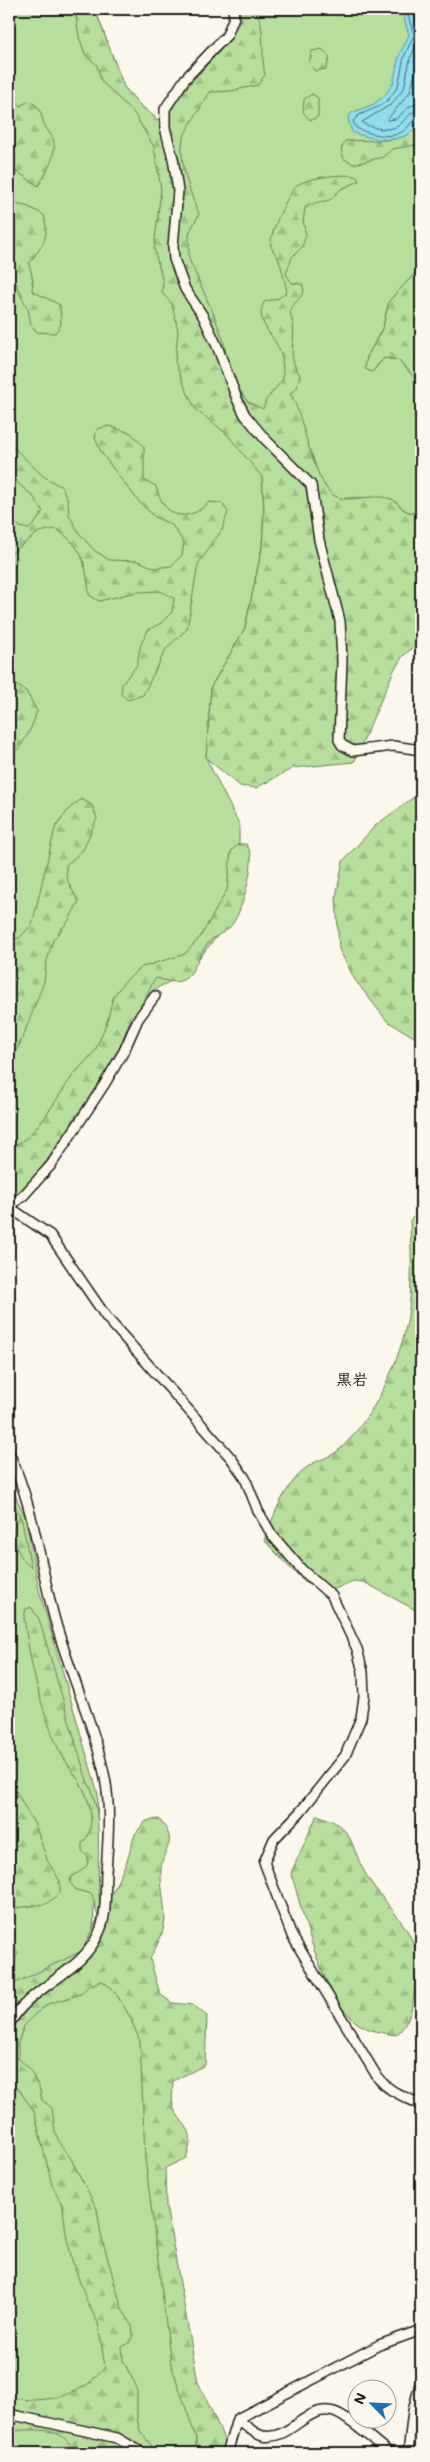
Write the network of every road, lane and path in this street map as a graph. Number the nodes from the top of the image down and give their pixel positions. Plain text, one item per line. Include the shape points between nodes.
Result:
1 (234, 9) edge
2 (421, 750) edge
3 (155, 996) dead end
4 (9, 1453) edge
5 (9, 2025) edge
6 (421, 2105) edge
7 (421, 2330) edge
8 (421, 2380) edge
9 (9, 2414) edge
10 (237, 2419) junction
11 (143, 2453) edge
12 (227, 2453) edge
13 (390, 2453) edge
14 (408, 2453) edge

1 - 2 street via 227,35 181,84 166,109 165,128 178,191 174,259 181,281 217,346 245,415 311,485 319,540 340,621 339,740 353,751 393,746
3 - 6 street via 138,1019 104,1085 51,1165 9,1207 50,1235 107,1318 230,1458 245,1478 272,1535 302,1570 332,1596 357,1649 364,1696 356,1735 345,1756 274,1839 264,1862 292,1936 378,2078 397,2094
4 - 5 street via 31,1509 53,1613 99,1754 109,1816 102,1928 81,1961 30,1998
7 - 10 street via 379,2345
8 - 14 street via 412,2411
9 - 11 street via 117,2438
10 - 12 street
10 - 13 street via 258,2434 268,2436 299,2425 312,2414 333,2412

